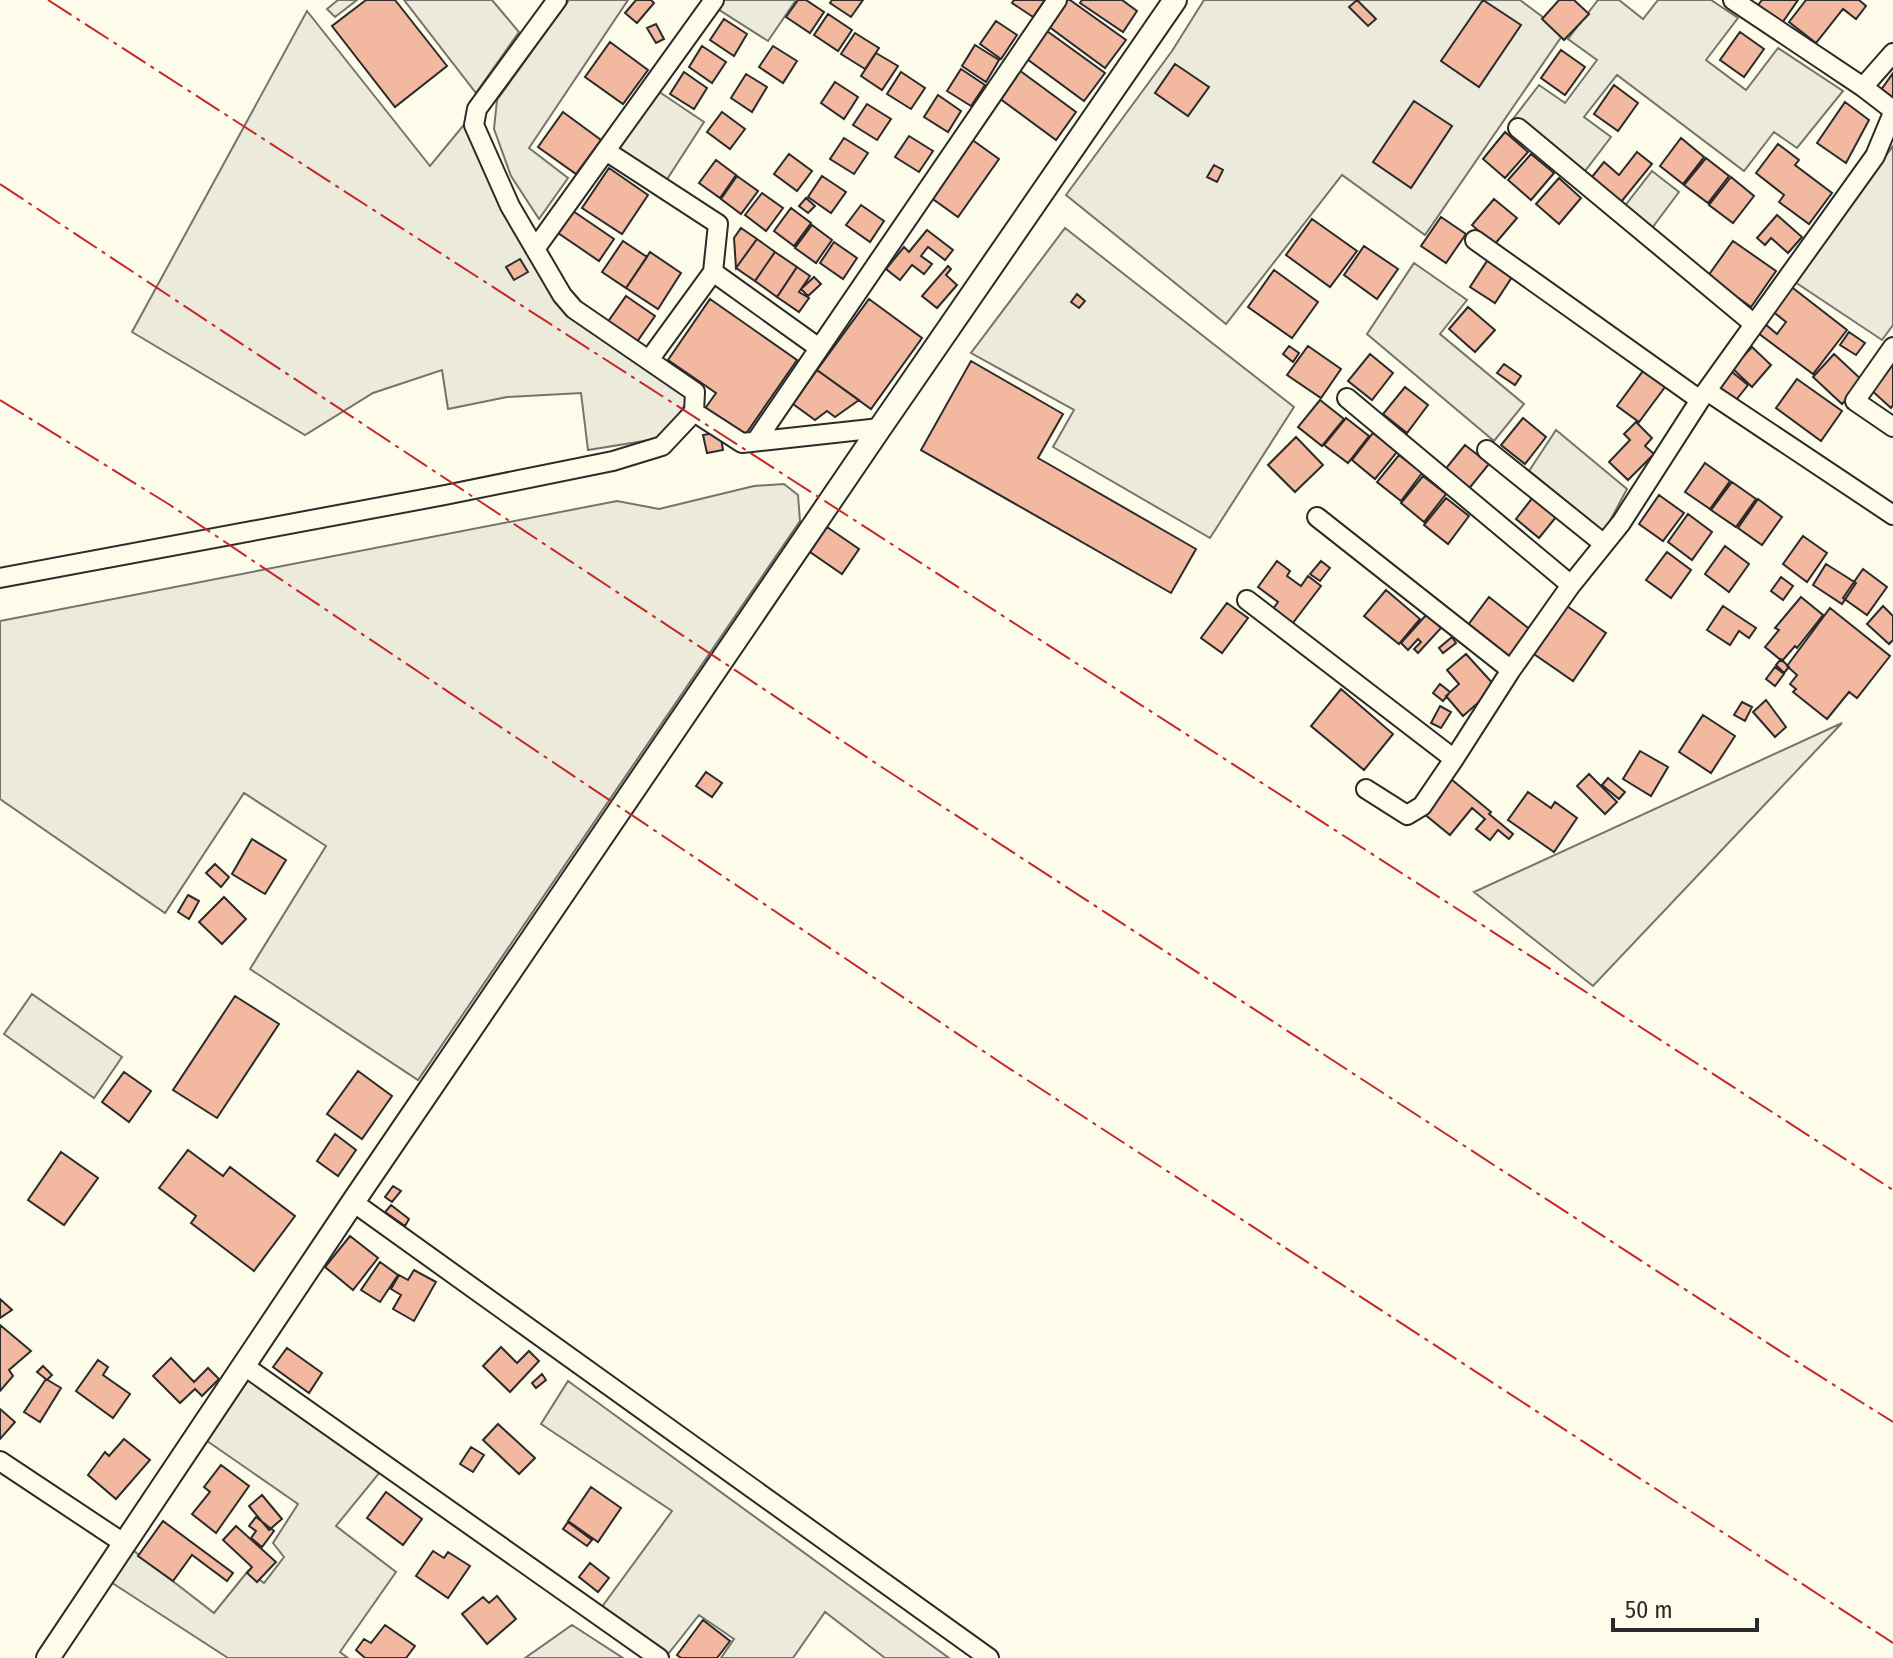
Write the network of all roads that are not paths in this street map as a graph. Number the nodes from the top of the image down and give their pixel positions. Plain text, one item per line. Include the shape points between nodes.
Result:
1 (557, 0) edge
2 (714, 0) edge
3 (1057, 0) edge
4 (1175, 0) edge
5 (1741, 2) edge
6 (1893, 53) edge
7 (1863, 87) junction
8 (1893, 112) edge
9 (1518, 128) dead end
10 (606, 151) junction
11 (1475, 240) dead end
12 (535, 249) junction
13 (713, 272) junction
14 (1754, 324) junction
15 (1893, 347) edge
16 (819, 348) junction
17 (649, 360) junction
18 (1703, 395) junction
19 (1347, 398) dead end
20 (694, 412) junction
21 (1893, 427) edge
22 (880, 428) junction
23 (756, 441) junction
24 (1487, 450) dead end
25 (1893, 515) edge
26 (1317, 517) dead end
27 (1604, 544) junction
28 (0, 578) edge
29 (1571, 585) junction
30 (1247, 600) dead end
31 (1511, 670) junction
32 (1454, 759) junction
33 (1366, 789) dead end
34 (353, 1202) junction
35 (243, 1365) junction
36 (0, 1461) edge
37 (125, 1544) junction
38 (48, 1658) edge
39 (659, 1658) edge
40 (989, 1658) edge

1 - 12 street via 477,109 474,125
2 - 10 street
3 - 16 street
4 - 22 street
5 - 7 street
6 - 7 street
7 - 8 street
8 - 14 street via 1875,156
9 - 14 street
10 - 12 street
10 - 13 street via 718,224
11 - 18 street
12 - 17 street via 574,309
13 - 16 street
13 - 17 street
14 - 18 street
15 - 21 street via 1855,401
16 - 23 street
17 - 20 street via 695,392
18 - 25 street
18 - 27 street
19 - 29 street
20 - 23 street via 742,443
20 - 28 street via 662,446 613,461
22 - 23 street
22 - 34 street
24 - 27 street
26 - 31 street
27 - 29 street
29 - 31 street
30 - 32 street
31 - 32 street
32 - 33 street via 1422,806 1407,815
34 - 35 street
34 - 40 street
35 - 37 street
35 - 39 street
36 - 37 street
37 - 38 street

